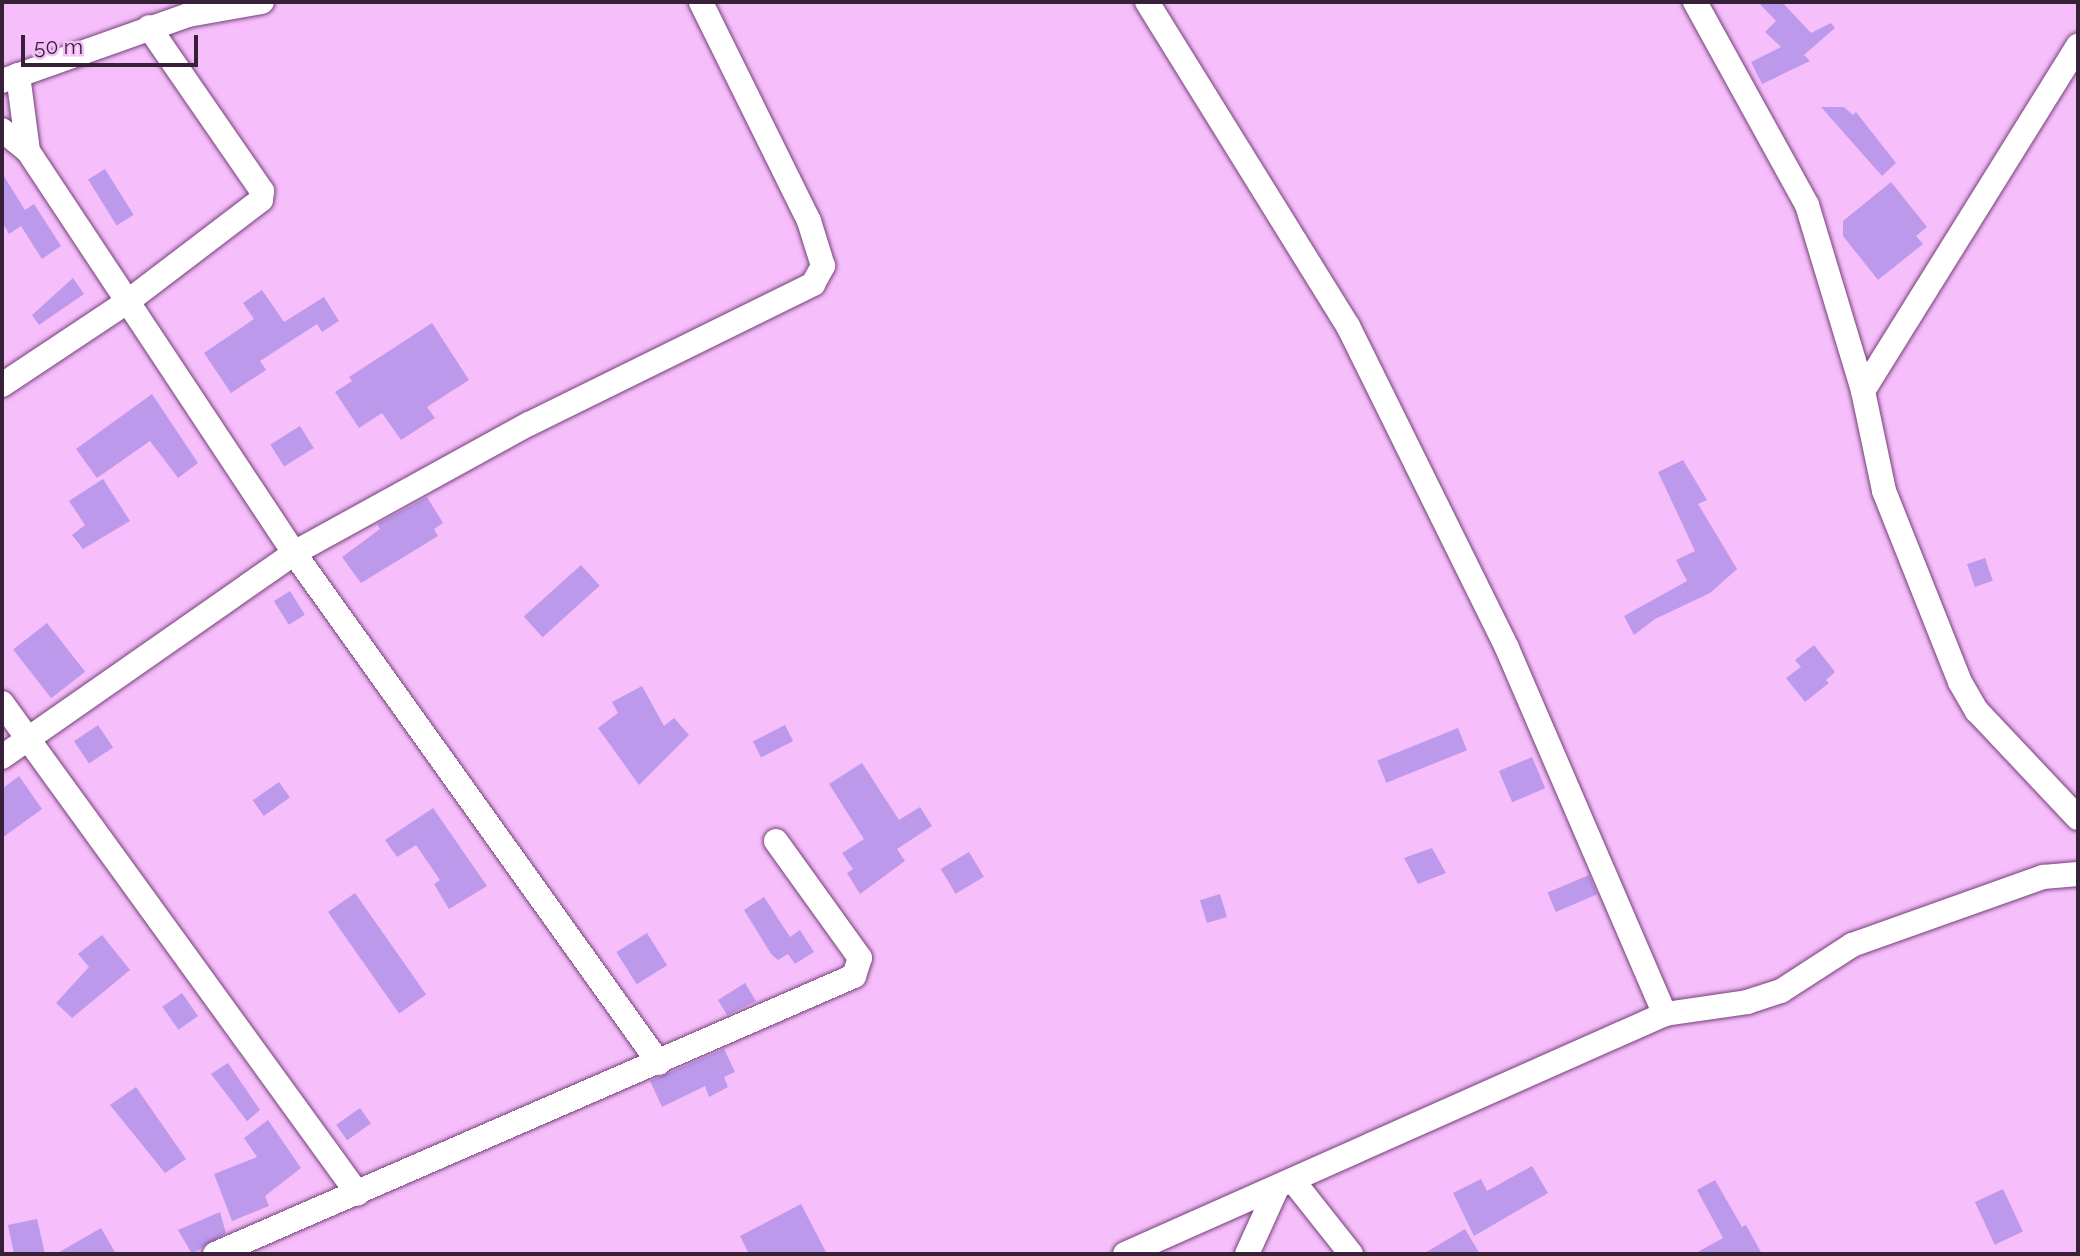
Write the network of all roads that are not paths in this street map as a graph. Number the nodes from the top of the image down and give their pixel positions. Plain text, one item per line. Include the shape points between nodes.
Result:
1 (262, 2) edge
2 (701, 2) edge
3 (1147, 2) edge
4 (1695, 2) edge
5 (149, 27) junction
6 (2078, 46) edge
7 (10, 78) edge
8 (2, 130) edge
9 (27, 151) junction
10 (127, 302) junction
11 (2, 385) edge
12 (1863, 391) junction
13 (294, 554) junction
14 (2, 703) edge
15 (25, 740) junction
16 (2, 757) edge
17 (2078, 818) edge
18 (776, 841) dead end
19 (2078, 874) edge
20 (1665, 1014) junction
21 (659, 1063) junction
22 (1285, 1185) junction
23 (358, 1194) junction
24 (215, 1254) edge
25 (1125, 1254) edge
26 (1247, 1254) edge
27 (1351, 1254) edge

1 - 5 street
2 - 13 street via 813,232 823,266 813,284 528,424
3 - 20 street via 1348,326 1507,648
4 - 12 street via 1807,205
5 - 7 street
5 - 10 street via 262,191 261,200
6 - 12 street
7 - 9 street
8 - 9 street
9 - 10 street
10 - 11 street
10 - 13 street
12 - 17 street via 1884,491 1960,682 1977,711
13 - 15 street
13 - 21 street
14 - 15 street
15 - 16 street
15 - 23 street
18 - 21 street via 860,958 858,969 841,985
19 - 20 street via 2043,877 1852,945 1781,991 1747,1002
20 - 22 street
21 - 23 street
22 - 25 street
22 - 26 street
22 - 27 street
23 - 24 street

